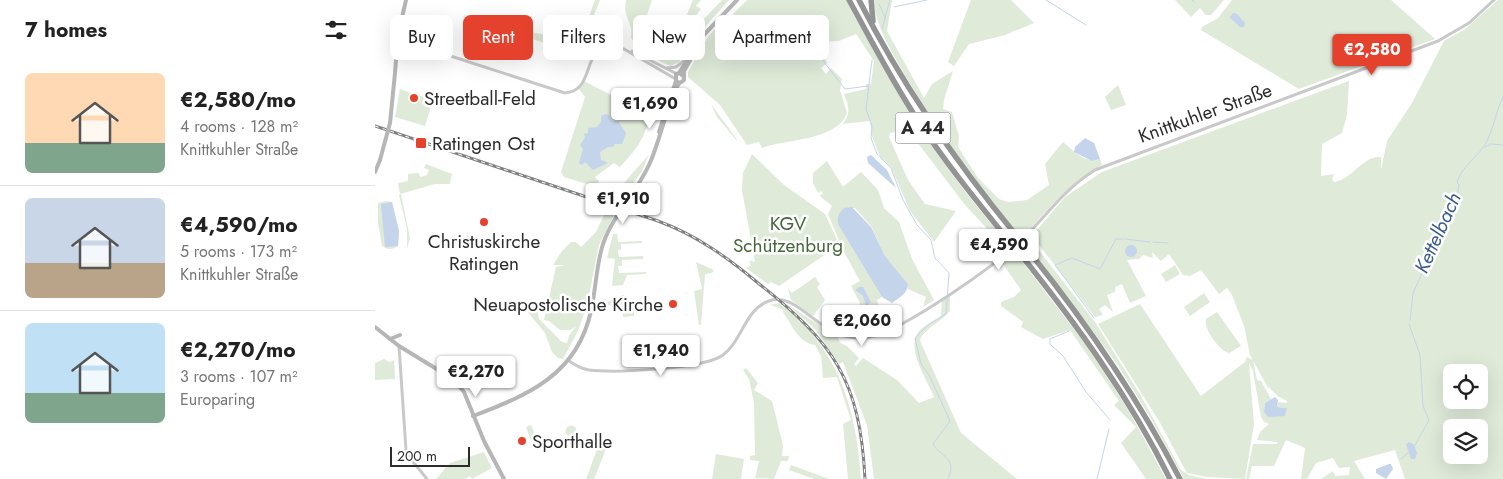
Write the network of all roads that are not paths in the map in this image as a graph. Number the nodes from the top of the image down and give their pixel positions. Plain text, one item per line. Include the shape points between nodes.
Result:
1 (406, 0) edge
2 (737, 0) edge
3 (849, 0) edge
4 (859, 0) edge
5 (871, 0) edge
6 (1494, 0) edge
7 (403, 15) edge
8 (706, 32) joint
9 (876, 33) junction
10 (624, 50) junction
11 (453, 58) edge
12 (396, 60) edge
13 (685, 60) edge
14 (687, 60) edge
15 (665, 68) junction
16 (683, 76) junction
17 (677, 78) junction
18 (656, 146) junction
19 (375, 172) edge
20 (375, 327) edge
21 (400, 335) dead end
22 (390, 339) junction
23 (399, 346) junction
24 (569, 360) junction
25 (469, 407) junction
26 (482, 413) junction
27 (473, 416) junction
28 (427, 479) edge
29 (504, 479) edge
30 (1171, 479) edge
31 (1180, 479) edge

1 - 7 main road
2 - 8 main road
3 - 30 highway, A 44 via 918,121 1105,366
4 - 9 highway, A 44
5 - 9 highway
6 - 24 street, Knittkuhler Straße via 1469,23 1426,46 1095,170 1062,195 1013,250 885,332 856,338 831,332 797,306 784,300 769,301 757,308 725,354 713,360 687,366 597,370 582,368
8 - 16 main road
9 - 31 highway, A 44 via 948,149 1117,368
10 - 11 street via 609,45 599,48 582,85 576,91 565,93
10 - 15 street
10 - 17 street
12 - 19 main road, bridge via 390,123
13 - 15 street via 681,65
14 - 17 main road
15 - 17 street
16 - 17 main road
16 - 17 main road via 684,80
17 - 18 main road
17 - 18 main road
18 - 24 main road via 645,172 605,238 587,327
20 - 22 main road
21 - 22 main road
22 - 23 main road
23 - 25 main road via 453,379 463,390
23 - 28 street via 407,450
24 - 26 main road via 535,388
25 - 26 main road
25 - 27 main road
26 - 27 main road
27 - 29 main road

